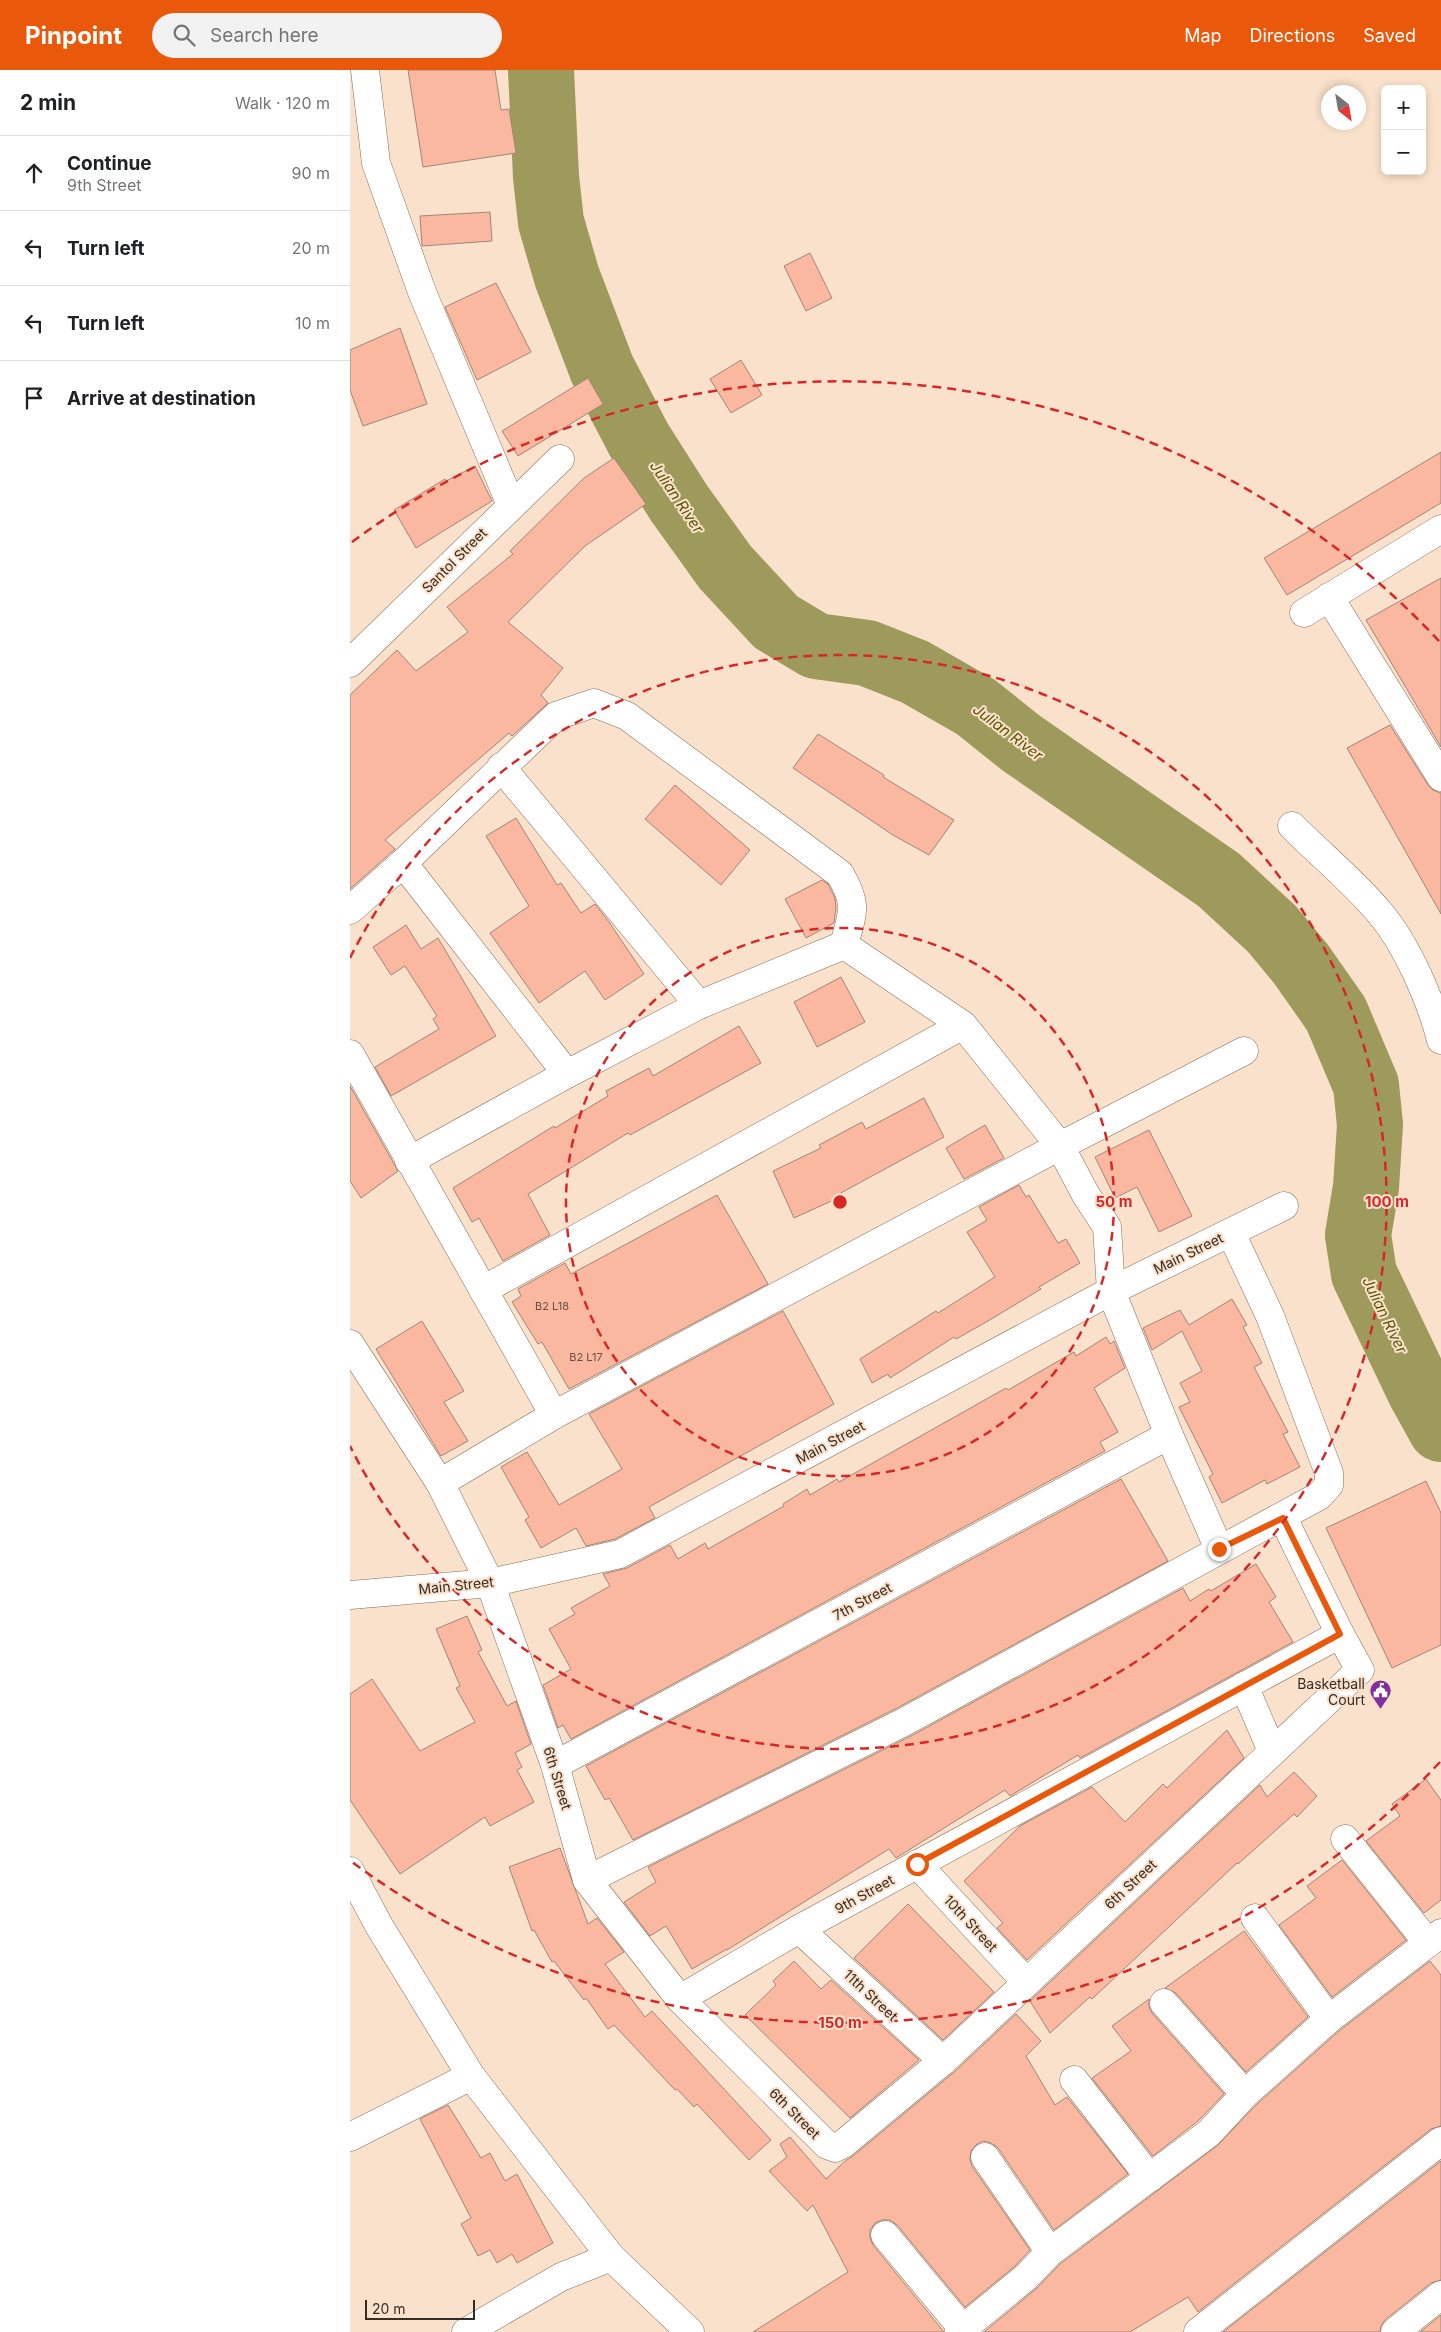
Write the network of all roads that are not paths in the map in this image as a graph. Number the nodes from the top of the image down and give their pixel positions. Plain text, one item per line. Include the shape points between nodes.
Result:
1 (365, 70) edge
2 (560, 458) dead end
3 (511, 505) junction
4 (1441, 529) edge
5 (1330, 597) junction
6 (1304, 613) dead end
7 (354, 648) edge
8 (501, 767) junction
9 (1441, 778) edge
10 (1292, 826) dead end
11 (403, 863) junction
12 (350, 910) edge
13 (844, 945) junction
14 (699, 1005) junction
15 (1438, 1011) edge
16 (963, 1025) junction
17 (1441, 1040) edge
18 (1244, 1051) dead end
19 (350, 1054) edge
20 (567, 1074) junction
21 (1060, 1146) junction
22 (409, 1161) junction
23 (1284, 1206) dead end
24 (1231, 1233) junction
25 (483, 1290) junction
26 (1111, 1291) junction
27 (350, 1344) edge
28 (554, 1415) junction
29 (1169, 1435) junction
30 (440, 1483) junction
31 (1283, 1518) junction
32 (1219, 1549) junction
33 (490, 1583) junction
34 (350, 1595) edge
35 (1340, 1634) junction
36 (1244, 1686) junction
37 (1272, 1751) junction
38 (555, 1765) junction
39 (1345, 1839) dead end
40 (917, 1864) junction
41 (350, 1870) edge
42 (587, 1880) junction
43 (1255, 1918) dead end
44 (799, 1929) junction
45 (1434, 1938) edge
46 (1026, 1982) junction
47 (680, 1999) junction
48 (1164, 2003) dead end
49 (1330, 2019) junction
50 (943, 2061) junction
51 (471, 2076) junction
52 (1074, 2080) dead end
53 (1245, 2094) junction
54 (350, 2137) edge
55 (1441, 2141) edge
56 (985, 2157) dead end
57 (1150, 2178) junction
58 (885, 2235) dead end
59 (1050, 2252) junction
60 (611, 2257) junction
61 (1441, 2295) edge
62 (961, 2331) edge
63 (466, 2332) edge
64 (690, 2332) edge
65 (1198, 2332) edge
66 (1395, 2332) edge

1 - 3 street via 376,163 422,292
2 - 3 street, Santol Street
3 - 7 street, Santol Street
4 - 5 street
5 - 6 street
5 - 9 street
8 - 11 street
8 - 13 street via 556,716 594,703 627,716 840,874 851,894 853,913
8 - 14 street
10 - 15 street via 1380,914
11 - 12 street
11 - 20 street
13 - 14 street
13 - 16 street
14 - 20 street
15 - 17 street
16 - 21 street
16 - 25 street
18 - 21 street
19 - 22 street
20 - 22 street
21 - 26 street via 1107,1228
21 - 28 street
22 - 25 street
23 - 24 street, Main Street
24 - 26 street, Main Street
24 - 31 street via 1270,1316 1329,1473 1330,1485 1320,1496
25 - 28 street
26 - 29 street
26 - 33 street, Main Street via 620,1554
27 - 30 street, 6th Street
28 - 30 street
29 - 32 street
29 - 38 street, 7th Street
30 - 33 street, 6th Street
31 - 32 street
31 - 35 street
32 - 42 street via 904,1722
33 - 34 street, Main Street
33 - 38 street, 6th Street
35 - 36 street, 9th Street
35 - 37 street, 6th Street via 1360,1670
36 - 37 street
36 - 40 street, 9th Street
37 - 46 street, 6th Street
38 - 42 street, 6th Street
39 - 45 street
40 - 44 street, 9th Street
40 - 46 street, 10th Street
41 - 51 street via 378,1924
42 - 47 street, 6th Street
43 - 49 street
44 - 47 street, 9th Street
44 - 50 street, 11th Street
45 - 49 street
46 - 50 street, 6th Street
47 - 50 street, 6th Street via 827,2145 835,2148
48 - 53 street
49 - 53 street
51 - 54 street
51 - 60 street
52 - 57 street
53 - 57 street via 1209,2133
55 - 65 street
56 - 59 street
57 - 59 street
58 - 62 street
59 - 62 street via 1026,2277
60 - 63 street via 561,2277
60 - 64 street
61 - 66 street

